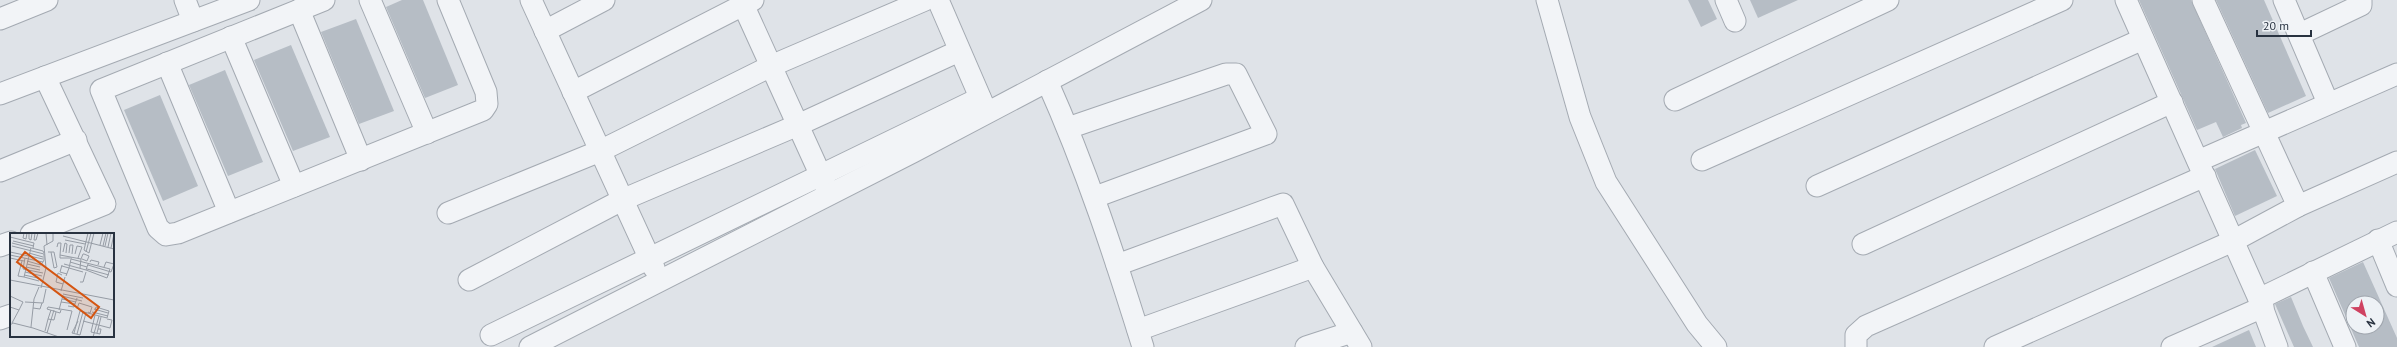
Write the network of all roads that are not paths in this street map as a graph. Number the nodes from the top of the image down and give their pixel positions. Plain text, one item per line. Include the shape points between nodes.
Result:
1 (47, 0) edge
2 (185, 0) edge
3 (249, 0) edge
4 (324, 0) edge
5 (370, 0) edge
6 (448, 0) edge
7 (531, 0) edge
8 (604, 0) edge
9 (925, 0) edge
10 (938, 0) edge
11 (1201, 0) edge
12 (1547, 0) edge
13 (1726, 0) edge
14 (2062, 0) edge
15 (2126, 0) edge
16 (2203, 0) edge
17 (2284, 0) edge
18 (2361, 0) edge
19 (746, 2) edge
20 (1879, 2) edge
21 (299, 10) junction
22 (0, 19) edge
23 (194, 21) junction
24 (1735, 21) dead end
25 (545, 31) junction
26 (2300, 34) junction
27 (231, 37) junction
28 (2143, 39) junction
29 (960, 51) junction
30 (167, 63) junction
31 (771, 66) junction
32 (2397, 74) edge
33 (45, 77) junction
34 (1047, 81) junction
35 (573, 92) junction
36 (0, 94) edge
37 (1675, 100) dead end
38 (2172, 102) junction
39 (2328, 103) junction
40 (983, 106) junction
41 (798, 125) junction
42 (1068, 128) junction
43 (2262, 132) junction
44 (427, 133) junction
45 (76, 140) junction
46 (600, 151) junction
47 (360, 160) junction
48 (1702, 160) dead end
49 (2397, 162) edge
50 (2201, 168) junction
51 (0, 171) edge
52 (820, 174) junction
53 (294, 186) junction
54 (1817, 186) dead end
55 (829, 195) junction
56 (1095, 197) junction
57 (622, 200) junction
58 (2298, 206) junction
59 (229, 212) junction
60 (448, 213) dead end
61 (39, 232) edge
62 (2397, 232) edge
63 (2378, 240) junction
64 (2233, 241) junction
65 (10, 242) edge
66 (1863, 244) dead end
67 (0, 246) edge
68 (648, 257) junction
69 (1117, 265) junction
70 (1313, 267) junction
71 (2312, 272) junction
72 (469, 280) dead end
73 (660, 281) junction
74 (2397, 286) edge
75 (2261, 303) junction
76 (10, 315) edge
77 (0, 319) edge
78 (491, 335) dead end
79 (1141, 339) edge
80 (1357, 339) edge
81 (530, 347) edge
82 (1306, 347) edge
83 (1716, 347) edge
84 (1856, 347) edge
85 (1995, 347) edge
86 (2172, 347) edge
87 (2277, 347) edge
88 (2345, 347) edge

1 - 22 street
2 - 23 street
3 - 23 street
4 - 21 street
5 - 44 street
6 - 44 street via 486,92 487,104 484,110
7 - 25 street
8 - 25 street
9 - 31 street
10 - 29 street
11 - 34 street
12 - 83 street via 1580,117 1606,182 1693,317
13 - 24 street
14 - 48 street
15 - 28 street
16 - 43 street
17 - 26 street
18 - 26 street via 2361,5
19 - 31 street
19 - 35 street
20 - 37 street
21 - 27 street
21 - 47 street
23 - 33 street
25 - 35 street
26 - 39 street
27 - 30 street
27 - 53 street
28 - 38 street
28 - 54 street
29 - 40 street
29 - 41 street
30 - 59 street
30 - 59 street via 101,90 158,228 166,235 178,233
31 - 41 street
31 - 46 street
32 - 39 street
33 - 36 street
33 - 45 street
34 - 40 street
34 - 42 street
35 - 46 street
38 - 50 street
38 - 66 street
39 - 43 street
40 - 52 street
40 - 55 street
41 - 52 street
41 - 57 street
42 - 56 street
42 - 56 street via 1226,74 1236,74 1266,134
43 - 50 street
43 - 58 street
44 - 47 street
45 - 51 street
45 - 61 street via 104,204
46 - 57 street
46 - 60 street
47 - 53 street
49 - 58 street
50 - 64 street
50 - 84 street via 1866,326 1856,335
52 - 55 street
52 - 68 street
53 - 59 street
55 - 73 street
56 - 69 street
57 - 68 street
57 - 72 street
58 - 64 street
62 - 63 street
63 - 71 street
63 - 74 street
64 - 75 street
64 - 85 street
65 - 67 street
68 - 73 street
68 - 78 street
69 - 70 street via 1283,204
69 - 79 street
70 - 79 street
70 - 80 street
71 - 75 street
71 - 88 street
73 - 81 street
75 - 86 street
75 - 87 street
76 - 77 street
80 - 82 street

